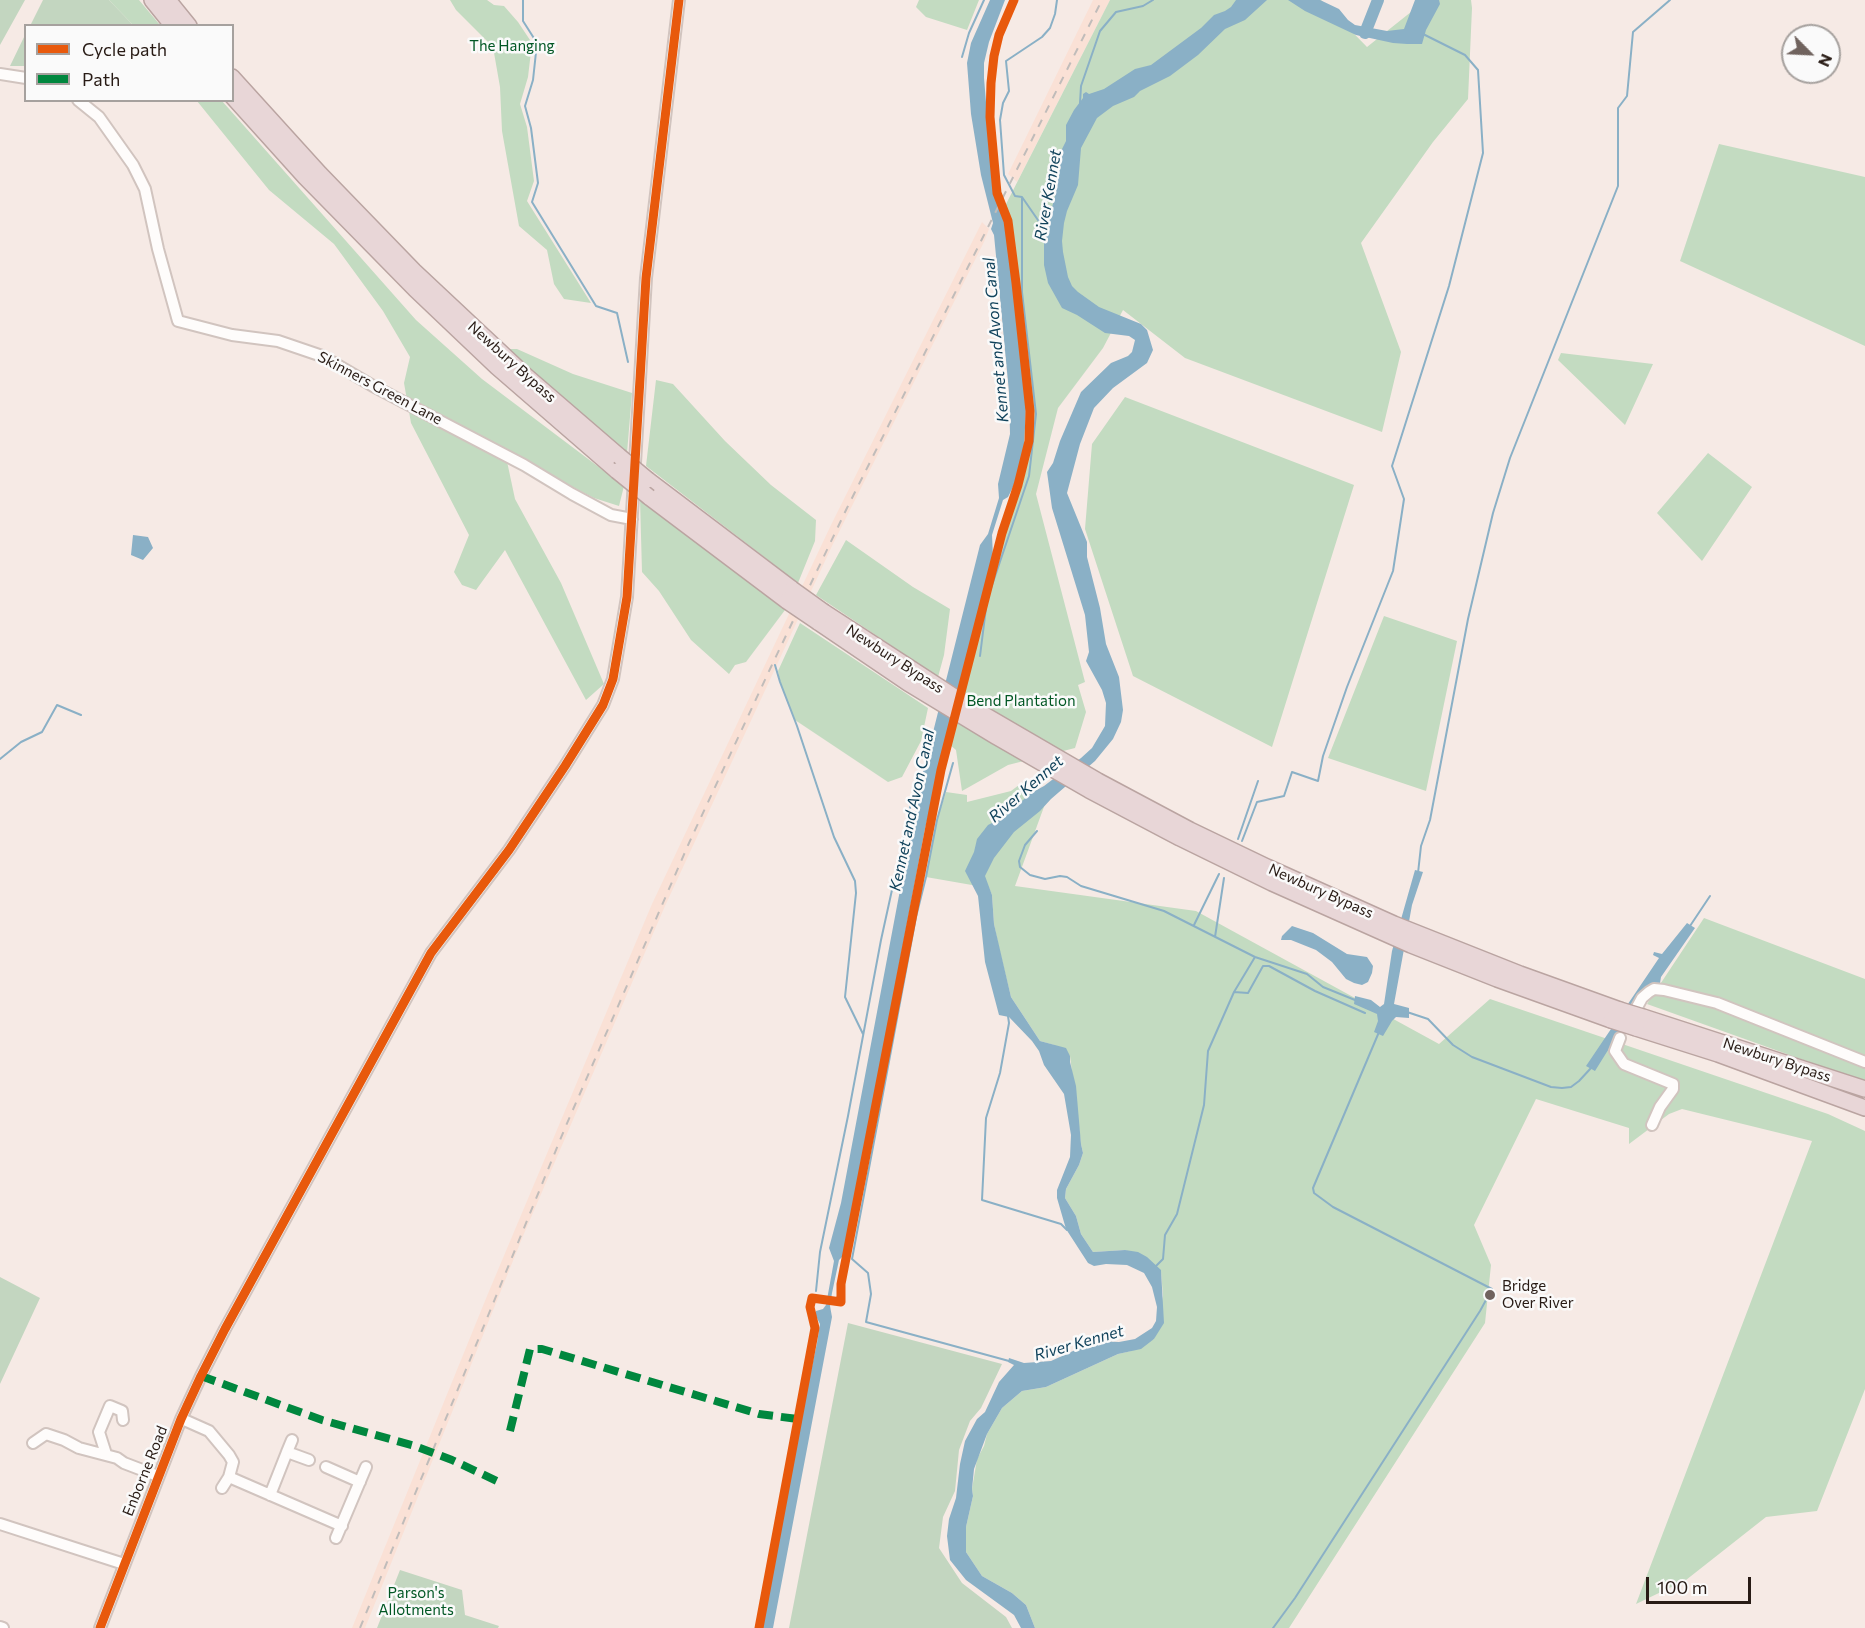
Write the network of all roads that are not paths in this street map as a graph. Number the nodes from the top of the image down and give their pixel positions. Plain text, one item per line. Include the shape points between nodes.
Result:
1 (152, 0) edge
2 (168, 0) edge
3 (679, 0) edge
4 (171, 24) edge
5 (187, 24) edge
6 (0, 74) edge
7 (24, 78) edge
8 (234, 79) edge
9 (234, 98) edge
10 (80, 102) edge
11 (618, 464) junction
12 (632, 519) junction
13 (789, 595) junction
14 (1631, 1029) junction
15 (1865, 1062) edge
16 (1865, 1089) edge
17 (1865, 1108) edge
18 (1652, 1125) dead end
19 (182, 1419) junction
20 (123, 1420) dead end
21 (292, 1440) dead end
22 (33, 1443) dead end
23 (287, 1452) junction
24 (106, 1454) junction
25 (309, 1460) dead end
26 (326, 1467) dead end
27 (366, 1467) dead end
28 (158, 1476) junction
29 (229, 1478) junction
30 (360, 1482) junction
31 (222, 1488) dead end
32 (270, 1495) junction
33 (0, 1524) edge
34 (342, 1526) junction
35 (336, 1538) dead end
36 (124, 1564) junction
37 (100, 1628) edge

1 - 4 highway
2 - 5 highway
3 - 12 street, Enborne Road via 646,278
6 - 7 street
8 - 11 highway, Newbury Bypass via 414,271
9 - 11 highway, Newbury Bypass via 415,289 497,367
10 - 12 street, Skinners Green Lane via 105,124 145,189 178,321 278,341 322,356 572,495 611,515
11 - 13 highway, Newbury Bypass, bridge via 648,480
11 - 13 highway, Newbury Bypass, bridge via 649,497
12 - 19 street, Enborne Road via 627,597 613,679 603,705 509,850 431,953 225,1329
13 - 14 highway, Newbury Bypass, bridge via 934,692 1094,786 1488,976 1615,1015
14 - 15 street via 1642,998 1654,989 1664,990 1717,1003
14 - 16 highway, Newbury Bypass
14 - 17 highway, Newbury Bypass via 1718,1054
14 - 18 street via 1615,1051 1624,1064 1673,1084
19 - 28 street, Enborne Road
19 - 29 street via 199,1425 215,1438 233,1462
20 - 24 street via 123,1411 110,1406 99,1432
21 - 23 street
22 - 24 street via 46,1434
23 - 25 street
23 - 32 street
24 - 28 street
26 - 30 street
27 - 30 street
28 - 36 street, Enborne Road
29 - 31 street
29 - 32 street
30 - 34 street
32 - 34 street
33 - 36 street
34 - 35 street
36 - 37 street, Enborne Road

